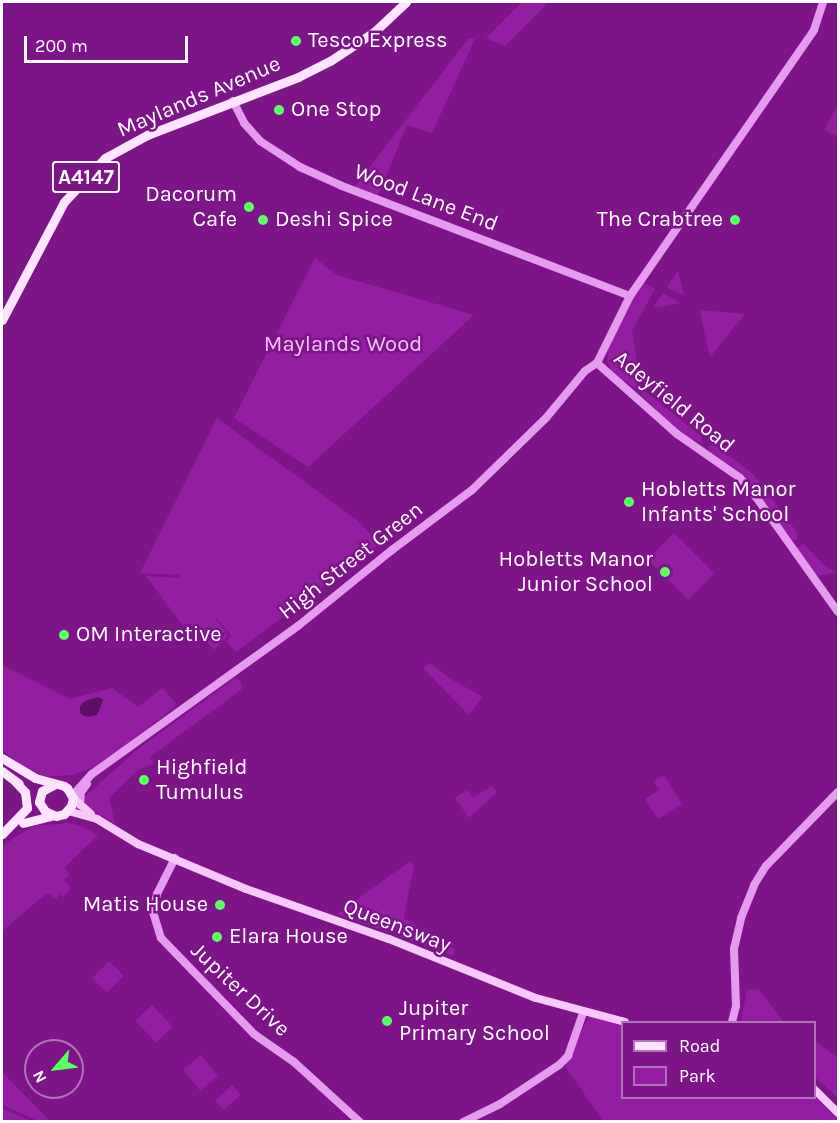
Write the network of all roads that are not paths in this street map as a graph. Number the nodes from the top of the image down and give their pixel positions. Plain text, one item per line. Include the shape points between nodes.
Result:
1 (406, 2) edge
2 (823, 2) edge
3 (233, 101) junction
4 (630, 296) junction
5 (2, 320) edge
6 (597, 363) junction
7 (838, 612) edge
8 (2, 759) edge
9 (107, 764) junction
10 (2, 771) edge
11 (92, 774) junction
12 (14, 780) junction
13 (53, 786) junction
14 (838, 792) edge
15 (75, 800) junction
16 (39, 802) junction
17 (68, 811) junction
18 (55, 816) junction
19 (97, 819) junction
20 (23, 822) junction
21 (2, 835) edge
22 (175, 858) junction
23 (583, 1013) junction
24 (732, 1021) edge
25 (621, 1022) edge
26 (816, 1091) edge
27 (838, 1113) edge
28 (360, 1122) edge
29 (463, 1122) edge

1 - 3 main road, Maylands Avenue / A4147 via 353,48 297,77
2 - 4 street via 814,30
3 - 4 street, Wood Lane End via 256,137 300,167
3 - 5 main road, Maylands Avenue / A4147 via 147,135 105,158 64,202
4 - 6 street
6 - 7 street, Adeyfield Road via 677,434 740,477
6 - 9 street, High Street Green via 472,490 298,627
8 - 13 main road via 31,782
9 - 11 street, High Street Green
9 - 15 street, High Street Green
10 - 12 main road
11 - 13 street, High Street Green
11 - 15 street, High Street Green
12 - 16 main road
12 - 21 main road via 28,801 24,813
13 - 15 main road via 67,788
13 - 16 main road
14 - 24 street via 766,866 754,885 734,949 736,1006
15 - 17 main road
15 - 19 main road, Queensway
16 - 18 main road
16 - 20 main road
17 - 18 main road
17 - 19 main road, Queensway
18 - 19 main road, Queensway
18 - 20 main road
19 - 22 main road, Queensway
20 - 21 main road
22 - 23 main road, Queensway via 246,889
22 - 28 street, Jupiter Drive via 157,894 153,912 161,938 254,1034 294,1062
23 - 25 main road, Queensway
23 - 29 street via 567,1056 559,1065 500,1104
26 - 27 main road

